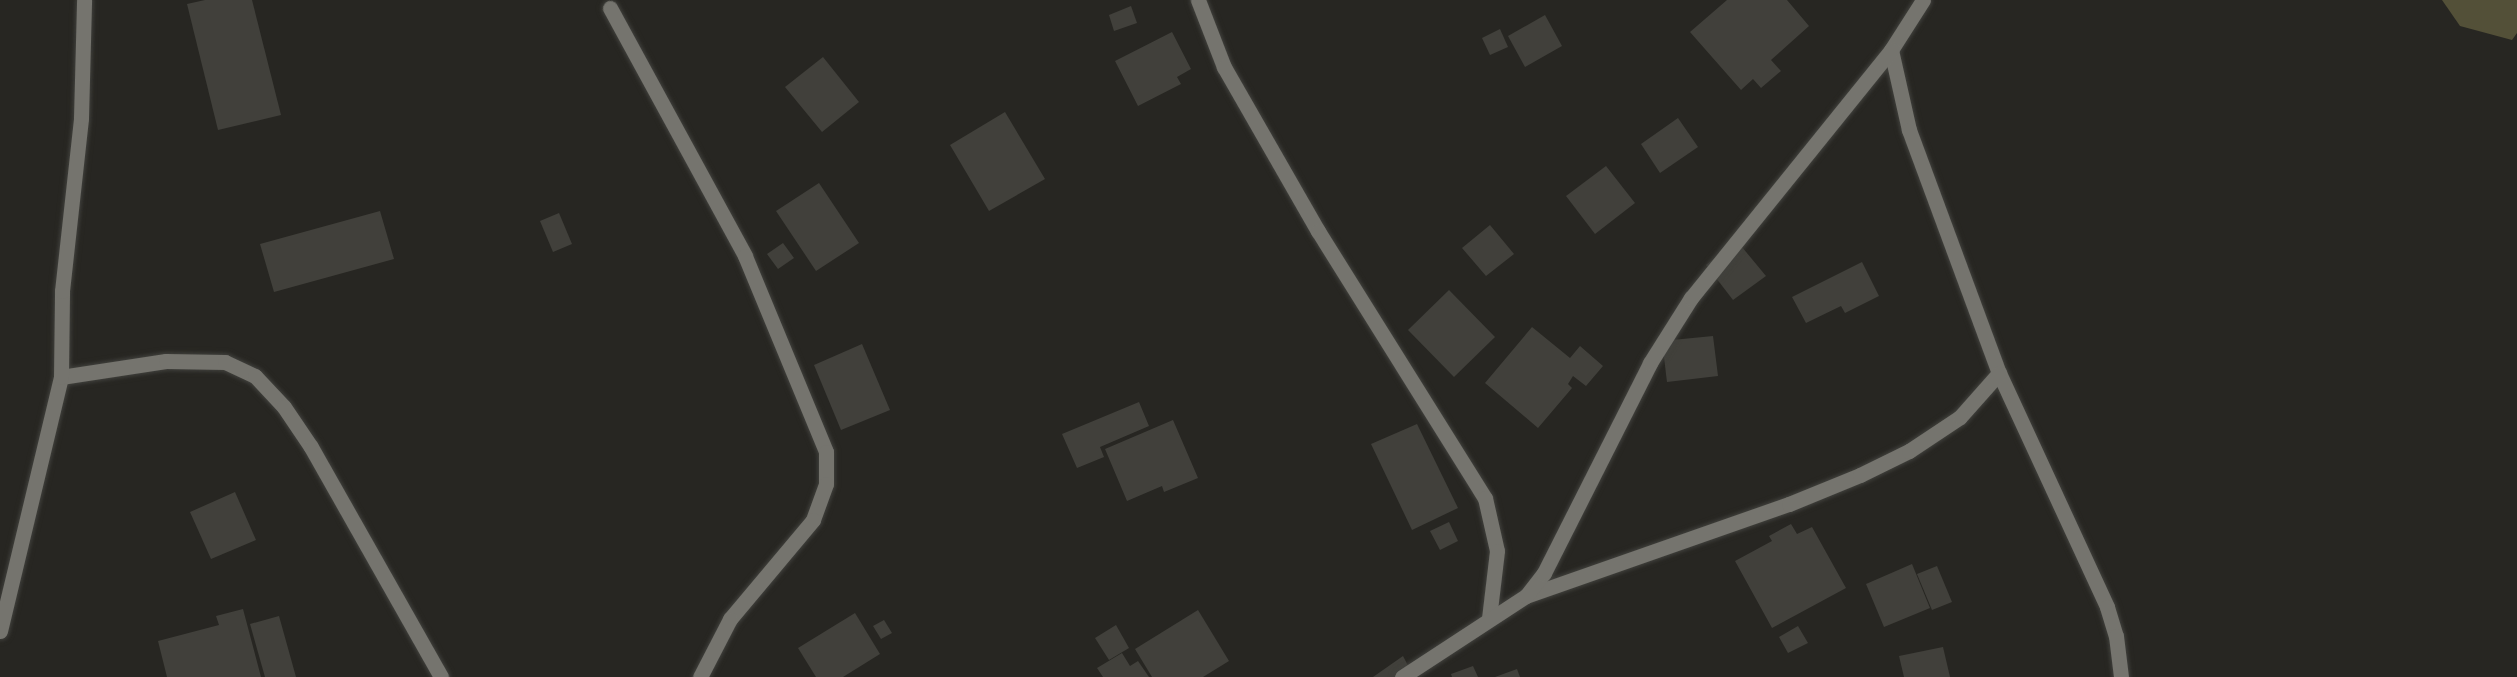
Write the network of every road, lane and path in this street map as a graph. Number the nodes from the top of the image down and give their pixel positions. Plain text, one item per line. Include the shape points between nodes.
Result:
1 (84, 0) edge
2 (1198, 0) edge
3 (1923, 0) edge
4 (610, 8) dead end
5 (1891, 50) junction
6 (1999, 374) junction
7 (61, 377) junction
8 (1526, 596) junction
9 (1489, 618) junction
10 (0, 632) edge
11 (441, 677) edge
12 (700, 677) edge
13 (1402, 677) edge
14 (2121, 677) edge

1 - 7 street via 81,118 62,291
2 - 9 street via 1224,67 1318,231 1485,498 1497,551
3 - 5 street
4 - 12 street via 745,256 826,452 826,484 813,520 730,619
5 - 6 street via 1909,130
5 - 8 street via 1691,297 1650,363 1544,573
6 - 8 street via 1960,417 1909,451 1860,475 1789,504
6 - 14 street via 2107,607 2116,636
7 - 10 street
7 - 11 street via 166,361 225,362 255,376 284,406 311,447
8 - 9 street
9 - 13 street

